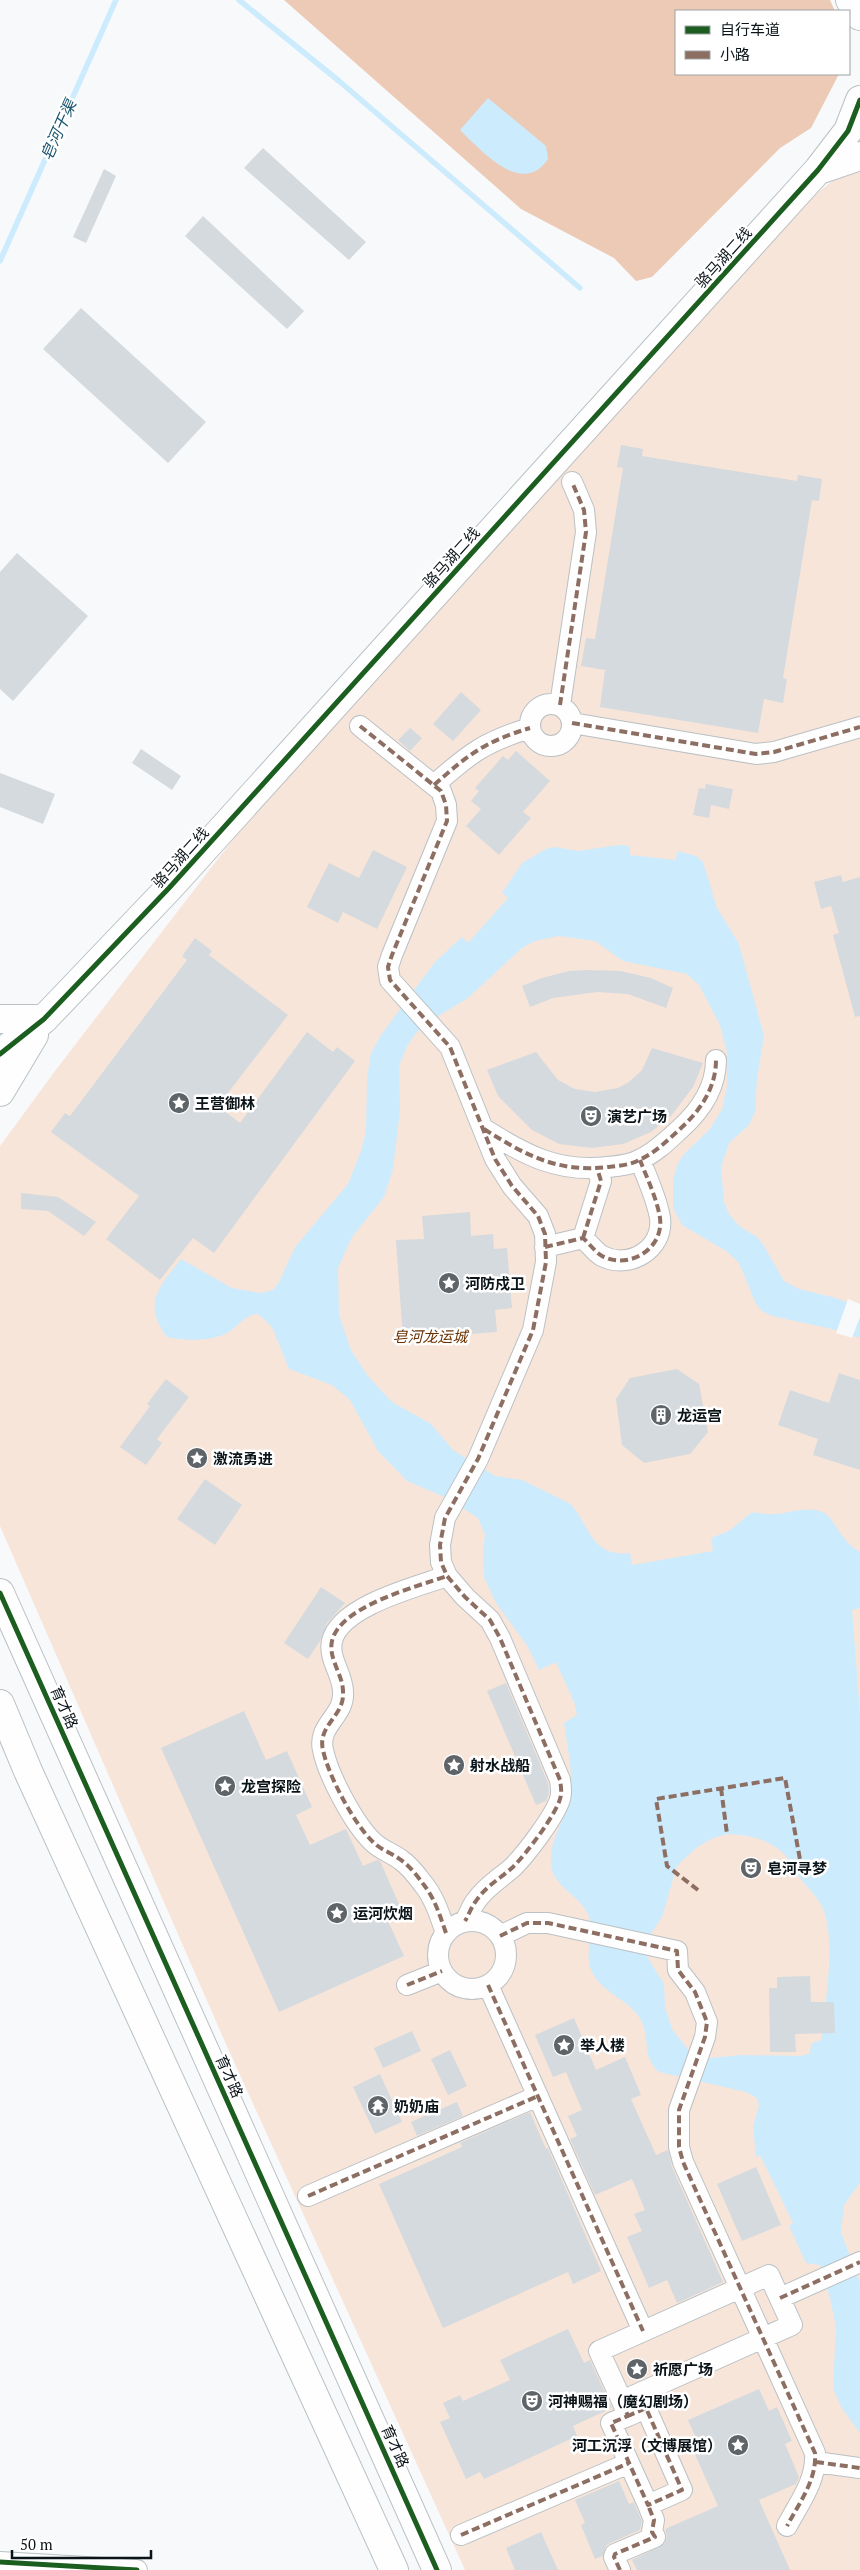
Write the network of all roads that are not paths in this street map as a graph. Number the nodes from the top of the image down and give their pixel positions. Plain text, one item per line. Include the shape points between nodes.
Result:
1 (860, 100) edge
2 (860, 156) edge
3 (818, 170) junction
4 (572, 482) dead end
5 (560, 705) junction
6 (572, 723) junction
7 (360, 726) dead end
8 (860, 727) edge
9 (530, 728) junction
10 (434, 785) junction
11 (0, 1019) edge
12 (44, 1019) junction
13 (0, 1054) edge
14 (716, 1060) dead end
15 (0, 1092) edge
16 (484, 1129) junction
17 (640, 1160) junction
18 (597, 1168) junction
19 (583, 1238) junction
20 (545, 1247) junction
21 (447, 1576) junction
22 (0, 1593) edge
23 (0, 1704) edge
24 (465, 1922) junction
25 (446, 1933) junction
26 (500, 1936) junction
27 (442, 1971) junction
28 (407, 1985) dead end
29 (488, 1985) junction
30 (538, 2096) junction
31 (308, 2196) dead end
32 (860, 2262) edge
33 (740, 2288) junction
34 (780, 2298) junction
35 (643, 2332) junction
36 (764, 2338) junction
37 (625, 2409) junction
38 (629, 2462) junction
39 (816, 2462) junction
40 (860, 2468) edge
41 (648, 2505) junction
42 (787, 2526) dead end
43 (461, 2535) dead end
44 (0, 2562) edge
45 (137, 2570) edge
46 (394, 2570) edge
47 (437, 2570) edge
48 (620, 2570) edge

1 - 3 street, 骆马湖二线 via 848,131
2 - 3 street
3 - 12 street, 骆马湖二线 via 169,888
4 - 5 street via 584,510 586,532
5 - 6 street
5 - 9 street via 547,704 535,710 531,715
6 - 8 street via 756,754 774,752
6 - 9 street via 568,737 556,745 542,744
7 - 10 street
9 - 10 street via 497,738 475,751
10 - 16 street via 441,791 447,821 388,967 390,980 450,1047
11 - 12 street
12 - 13 street
12 - 15 street
14 - 17 street via 716,1076 704,1100 680,1129
16 - 18 street via 515,1149 544,1162 571,1168
16 - 20 street via 495,1159 512,1186 538,1216 545,1234
17 - 18 street via 624,1166
17 - 19 street via 660,1218 659,1235 652,1248 631,1259 615,1260 601,1256
18 - 19 street via 601,1181
19 - 20 street
20 - 21 street via 546,1262 533,1330 478,1459 445,1518 440,1545 441,1562
21 - 24 street via 465,1598 490,1620 500,1638 560,1780 561,1790 560,1800 529,1849 513,1867 490,1884 475,1902
21 - 25 street via 358,1610 344,1623 332,1640 332,1656 344,1692 341,1707 322,1732 322,1749 351,1814 372,1842 402,1860 425,1885
22 - 47 street, 育才路
23 - 46 street via 36,1790
24 - 25 street
24 - 26 street via 477,1921 488,1925
25 - 27 street via 438,1953
26 - 29 street via 507,1952 506,1964 501,1974
26 - 33 street via 527,1923 548,1923 677,1951 678,1970 694,1992 707,2022 705,2037 679,2110 679,2148
27 - 28 street
27 - 29 street via 460,1988 471,1990
29 - 30 street
30 - 31 street
30 - 35 street
32 - 34 street
33 - 34 street via 770,2275
33 - 35 street
33 - 36 street
34 - 36 street via 792,2325
35 - 37 street via 599,2351
36 - 37 street
36 - 39 street via 810,2441
37 - 38 street via 611,2423
37 - 41 street via 646,2408 682,2490
38 - 41 street
38 - 43 street
39 - 40 street
39 - 42 street via 809,2486
41 - 48 street via 654,2520 652,2532 655,2537 615,2554
44 - 45 street

